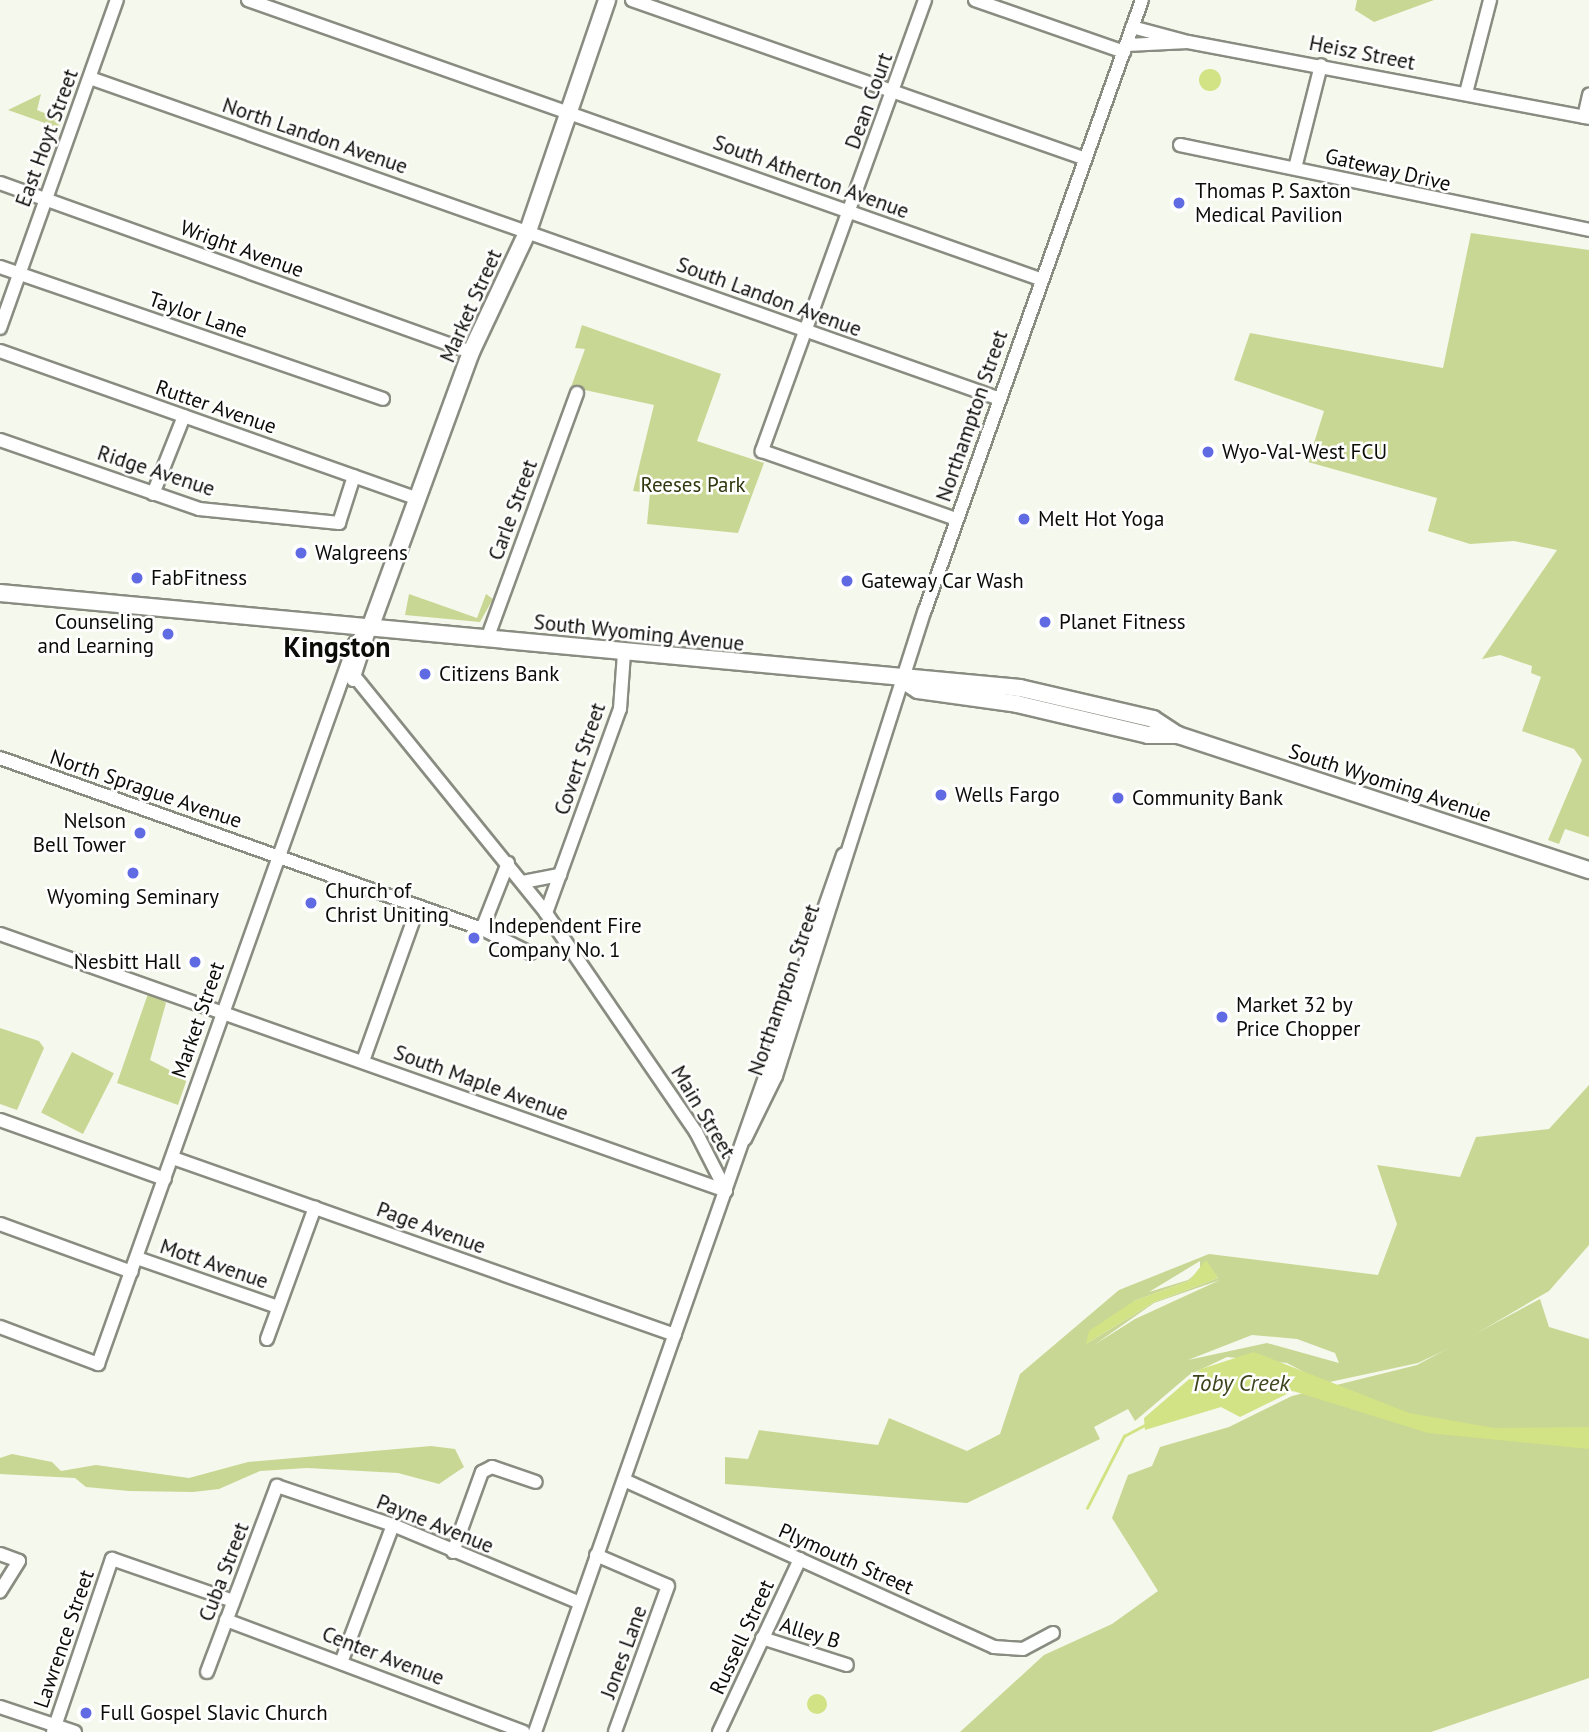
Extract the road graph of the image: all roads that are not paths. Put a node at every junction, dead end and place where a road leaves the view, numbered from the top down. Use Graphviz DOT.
graph roads {
  1 [pos="117,0"];
  2 [pos="248,0"];
  3 [pos="607,0"];
  4 [pos="632,0"];
  5 [pos="925,0"];
  6 [pos="975,0"];
  7 [pos="1142,0"];
  8 [pos="1490,0"];
  9 [pos="1132,27"];
  10 [pos="1188,42"];
  11 [pos="1125,48"];
  12 [pos="1321,65"];
  13 [pos="90,78"];
  14 [pos="894,91"];
  15 [pos="1466,93"];
  16 [pos="1589,95"];
  17 [pos="568,114"];
  18 [pos="1587,118"];
  19 [pos="1180,145"];
  20 [pos="1084,158"];
  21 [pos="1295,168"];
  22 [pos="0,183"];
  23 [pos="46,200"];
  24 [pos="850,212"];
  25 [pos="1589,230"];
  26 [pos="528,231"];
  27 [pos="0,267"];
  28 [pos="19,274"];
  29 [pos="1040,279"];
  30 [pos="0,328"];
  31 [pos="807,332"];
  32 [pos="0,351"];
  33 [pos="471,352"];
  34 [pos="577,393"];
  35 [pos="998,398"];
  36 [pos="383,399"];
  37 [pos="184,416"];
  38 [pos="0,440"];
  39 [pos="354,476"];
  40 [pos="153,494"];
  41 [pos="419,499"];
  42 [pos="956,519"];
  43 [pos="0,593"];
  44 [pos="370,628"];
  45 [pos="486,639"];
  46 [pos="624,653"];
  47 [pos="347,667"];
  48 [pos="357,678"];
  49 [pos="903,680"];
  50 [pos="339,690"];
  51 [pos="0,758"];
  52 [pos="280,856"];
  53 [pos="508,863"];
  54 [pos="1589,870"];
  55 [pos="561,875"];
  56 [pos="523,882"];
  57 [pos="418,906"];
  58 [pos="546,913"];
  59 [pos="482,929"];
  60 [pos="0,934"];
  61 [pos="530,953"];
  62 [pos="223,1011"];
  63 [pos="363,1061"];
  64 [pos="0,1120"];
  65 [pos="173,1157"];
  66 [pos="165,1179"];
  67 [pos="726,1191"];
  68 [pos="315,1207"];
  69 [pos="0,1224"];
  70 [pos="137,1258"];
  71 [pos="132,1272"];
  72 [pos="278,1307"];
  73 [pos="0,1327"];
  74 [pos="675,1335"];
  75 [pos="267,1339"];
  76 [pos="624,1480"];
  77 [pos="536,1482"];
  78 [pos="277,1486"];
  79 [pos="393,1525"];
  80 [pos="453,1552"];
  81 [pos="0,1554"];
  82 [pos="596,1555"];
  83 [pos="800,1559"];
  84 [pos="0,1592"];
  85 [pos="233,1601"];
  86 [pos="578,1602"];
  87 [pos="226,1620"];
  88 [pos="1053,1633"];
  89 [pos="762,1638"];
  90 [pos="342,1660"];
  91 [pos="847,1665"];
  92 [pos="207,1672"];
  93 [pos="0,1707"];
  94 [pos="54,1729"];
  95 [pos="75,1732"];
  96 [pos="524,1732"];
  97 [pos="535,1732"];
  98 [pos="615,1732"];
  99 [pos="719,1732"];
  1 -- 13 [label="street, East Hoyt Street"];
  2 -- 17 [label="street, South Atherton Avenue"];
  3 -- 17 [label="main road, Market Street"];
  4 -- 14 [label="street"];
  5 -- 14 [label="street, Dean Court"];
  6 -- 11 [label="street"];
  7 -- 9 [label="street, Northampton Street"];
  8 -- 15 [label="street"];
  9 -- 10 [label="street"];
  9 -- 11 [label="street, Northampton Street"];
  10 -- 11 [label="street, Heisz Street"];
  10 -- 12 [label="street, Heisz Street"];
  11 -- 20 [label="street, Northampton Street"];
  12 -- 15 [label="street, Heisz Street"];
  12 -- 21 [label="street"];
  13 -- 23 [label="street, East Hoyt Street"];
  13 -- 26 [label="street, North Landon Avenue"];
  14 -- 20 [label="street"];
  14 -- 24 [label="street, Dean Court"];
  15 -- 18 [label="street, Heisz Street"];
  16 -- 18 [label="street"];
  17 -- 24 [label="street, South Atherton Avenue"];
  17 -- 26 [label="main road, Market Street"];
  19 -- 21 [label="street, Gateway Drive"];
  20 -- 29 [label="street, Northampton Street"];
  21 -- 25 [label="street, Gateway Drive"];
  22 -- 23 [label="street, Wright Avenue"];
  23 -- 28 [label="street, East Hoyt Street"];
  23 -- 33 [label="street, Wright Avenue"];
  24 -- 29 [label="street, South Atherton Avenue"];
  24 -- 31 [label="street, Dean Court"];
  26 -- 31 [label="street, South Landon Avenue"];
  26 -- 33 [label="main road, Market Street"];
  27 -- 28 [label="street, Taylor Lane"];
  28 -- 30 [label="street, East Hoyt Street"];
  28 -- 36 [label="street, Taylor Lane"];
  29 -- 35 [label="street, Northampton Street"];
  31 -- 35 [label="street, South Landon Avenue"];
  31 -- 42 [label="street, Dean Court"];
  32 -- 37 [label="street, Rutter Avenue"];
  33 -- 41 [label="main road, Market Street"];
  34 -- 45 [label="street, Carle Street"];
  35 -- 42 [label="street, Northampton Street"];
  37 -- 39 [label="street, Rutter Avenue"];
  37 -- 40 [label="street"];
  38 -- 40 [label="street, Ridge Avenue"];
  39 -- 40 [label="street, Ridge Avenue"];
  39 -- 41 [label="street, Rutter Avenue"];
  41 -- 44 [label="main road, Market Street"];
  42 -- 49 [label="street, Northampton Street"];
  43 -- 44 [label="main road, South Wyoming Avenue"];
  44 -- 45 [label="main road, South Wyoming Avenue"];
  44 -- 47 [label="street, Market Street"];
  44 -- 48 [label="street, Market Street"];
  45 -- 46 [label="main road, South Wyoming Avenue"];
  46 -- 49 [label="main road, South Wyoming Avenue"];
  46 -- 55 [label="street, Covert Street"];
  47 -- 48 [label="street, Main Street"];
  47 -- 50 [label="street, Market Street"];
  48 -- 50 [label="street"];
  48 -- 53 [label="street, Main Street"];
  49 -- 54 [label="main road, South Wyoming Avenue"];
  49 -- 67 [label="street, Northampton Street"];
  50 -- 52 [label="street, Market Street"];
  51 -- 52 [label="street, North Sprague Avenue"];
  52 -- 57 [label="street, North Sprague Avenue"];
  52 -- 62 [label="street, Market Street"];
  53 -- 56 [label="street, Main Street"];
  53 -- 59 [label="street"];
  55 -- 56 [label="street"];
  55 -- 58 [label="street, Covert Street"];
  56 -- 58 [label="street, Main Street"];
  57 -- 59 [label="street, North Sprague Avenue"];
  57 -- 63 [label="street"];
  58 -- 67 [label="street, Main Street"];
  59 -- 61 [label="street"];
  60 -- 62 [label="street, South Maple Avenue"];
  62 -- 63 [label="street, South Maple Avenue"];
  62 -- 65 [label="street, Market Street"];
  63 -- 67 [label="street, South Maple Avenue"];
  64 -- 66 [label="street"];
  65 -- 66 [label="street, Market Street"];
  65 -- 68 [label="street, Page Avenue"];
  66 -- 70 [label="street, Market Street"];
  67 -- 74 [label="street, Main Street"];
  68 -- 72 [label="street"];
  68 -- 74 [label="street, Page Avenue"];
  69 -- 71 [label="street"];
  70 -- 71 [label="street, Market Street"];
  70 -- 72 [label="street, Mott Avenue"];
  71 -- 73 [label="street, Market Street"];
  72 -- 75 [label="street"];
  74 -- 76 [label="street, Main Street"];
  76 -- 82 [label="street, Main Street"];
  76 -- 83 [label="street, Plymouth Street"];
  77 -- 80 [label="street"];
  78 -- 79 [label="street, Payne Avenue"];
  78 -- 85 [label="street, Cuba Street"];
  79 -- 80 [label="street, Payne Avenue"];
  79 -- 90 [label="street"];
  80 -- 86 [label="street, Payne Avenue"];
  81 -- 84 [label="street"];
  82 -- 86 [label="street, Main Street"];
  82 -- 98 [label="street, Jones Lane"];
  83 -- 88 [label="street, Plymouth Street"];
  83 -- 89 [label="street, Russell Street"];
  85 -- 87 [label="street, Cuba Street"];
  85 -- 94 [label="street, Lawrence Street"];
  86 -- 97 [label="street, Main Street"];
  87 -- 90 [label="street, Center Avenue"];
  87 -- 92 [label="street, Cuba Street"];
  89 -- 91 [label="street, Alley B"];
  89 -- 99 [label="street, Russell Street"];
  90 -- 96 [label="street, Center Avenue"];
  93 -- 94 [label="street"];
  94 -- 95 [label="street"];
}
